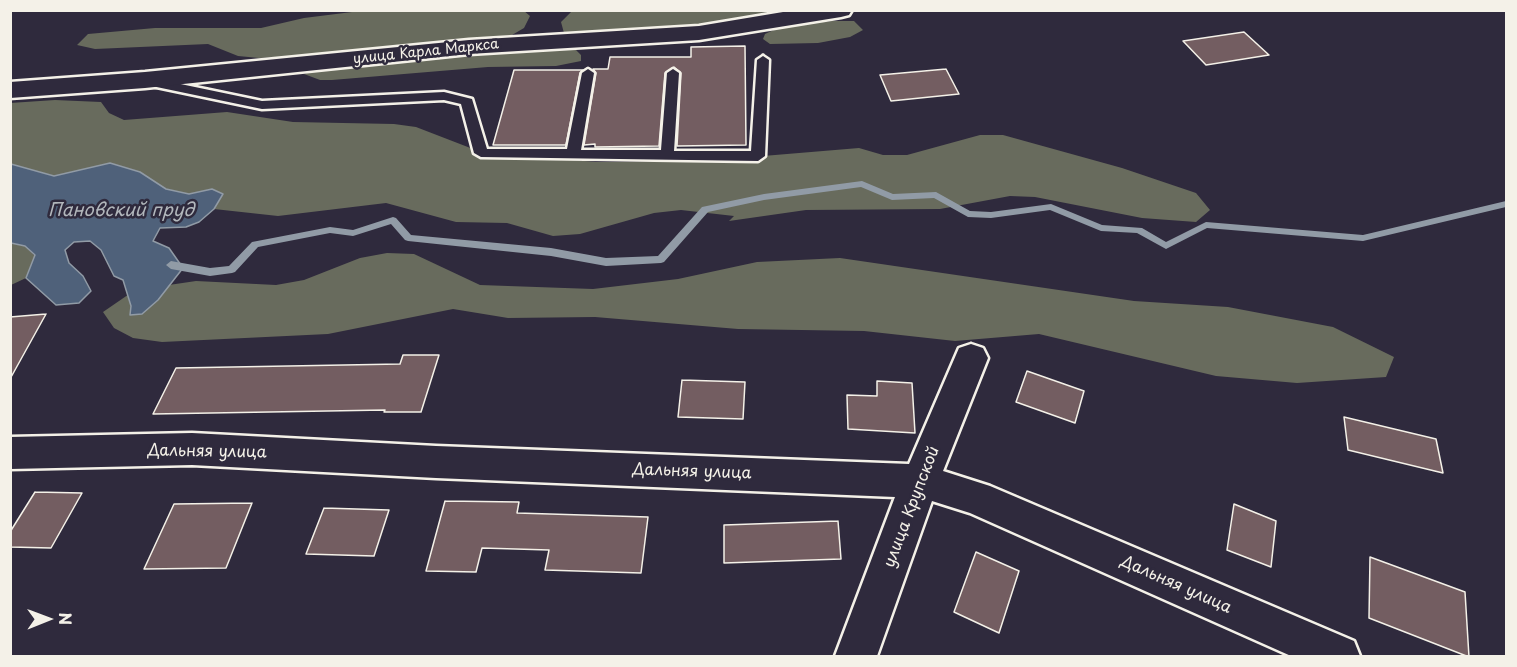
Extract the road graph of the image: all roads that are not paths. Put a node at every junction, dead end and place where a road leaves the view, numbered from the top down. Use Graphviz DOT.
graph roads {
  1 [pos="841,10"];
  2 [pos="763,60"];
  3 [pos="673,73"];
  4 [pos="588,74"];
  5 [pos="145,80"];
  6 [pos="10,90"];
  7 [pos="573,154"];
  8 [pos="666,155"];
  9 [pos="971,358"];
  10 [pos="10,453"];
  11 [pos="920,481"];
  12 [pos="856,657"];
  13 [pos="1339,657"];
  1 -- 5 [label="street, улица Карла Маркса"];
  2 -- 8 [label="lane"];
  3 -- 8 [label="lane"];
  4 -- 7 [label="lane"];
  5 -- 6 [label="street, улица Карла Маркса"];
  5 -- 7 [label="lane"];
  7 -- 8 [label="lane"];
  9 -- 11 [label="street, улица Крупской"];
  10 -- 11 [label="street, Дальняя улица"];
  11 -- 12 [label="street, улица Крупской"];
  11 -- 13 [label="street, Дальняя улица"];
}
